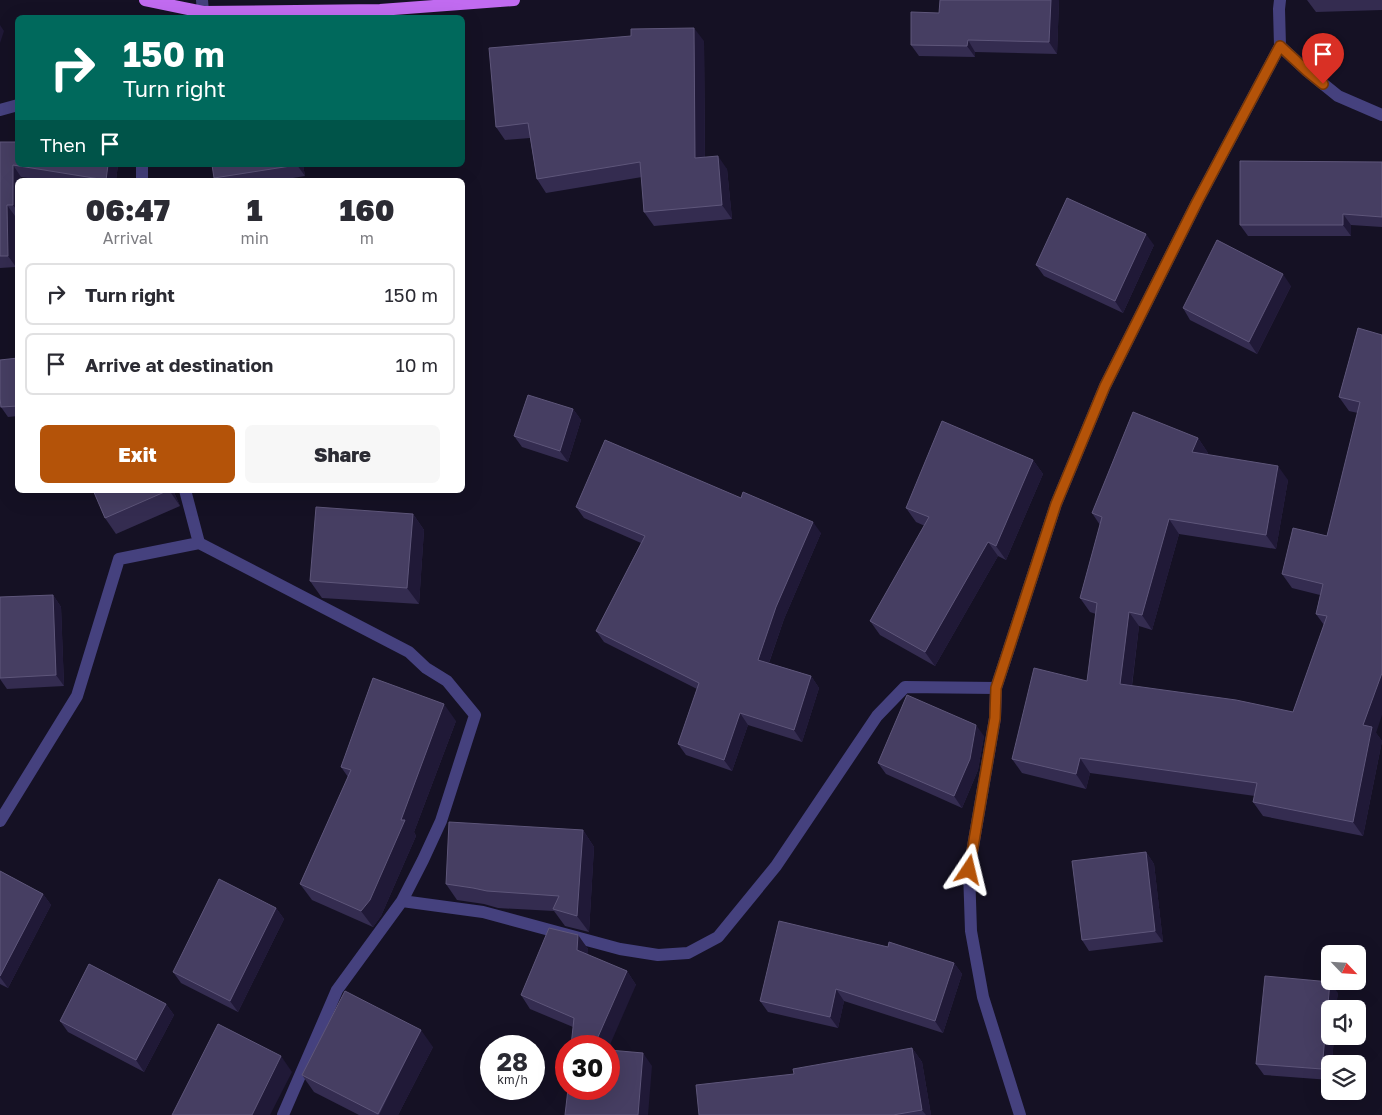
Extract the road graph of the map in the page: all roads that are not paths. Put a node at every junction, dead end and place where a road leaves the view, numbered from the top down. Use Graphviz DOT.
graph roads {
  1 [pos="145,0"];
  2 [pos="514,0"];
  3 [pos="1280,0"];
  4 [pos="199,10"];
  5 [pos="1280,46"];
  6 [pos="15,107"];
  7 [pos="0,110"];
  8 [pos="1382,116"];
  9 [pos="186,493"];
  10 [pos="199,543"];
  11 [pos="996,688"];
  12 [pos="0,821"];
  13 [pos="402,901"];
  14 [pos="283,1115"];
  15 [pos="1020,1115"];
  1 -- 4 [label="main road"];
  2 -- 4 [label="main road"];
  3 -- 5 [label="street"];
  5 -- 8 [label="street"];
  5 -- 11 [label="street"];
  6 -- 7 [label="street"];
  9 -- 10 [label="street"];
  10 -- 12 [label="street"];
  10 -- 13 [label="street"];
  11 -- 13 [label="street"];
  11 -- 15 [label="street"];
  13 -- 14 [label="street"];
}
